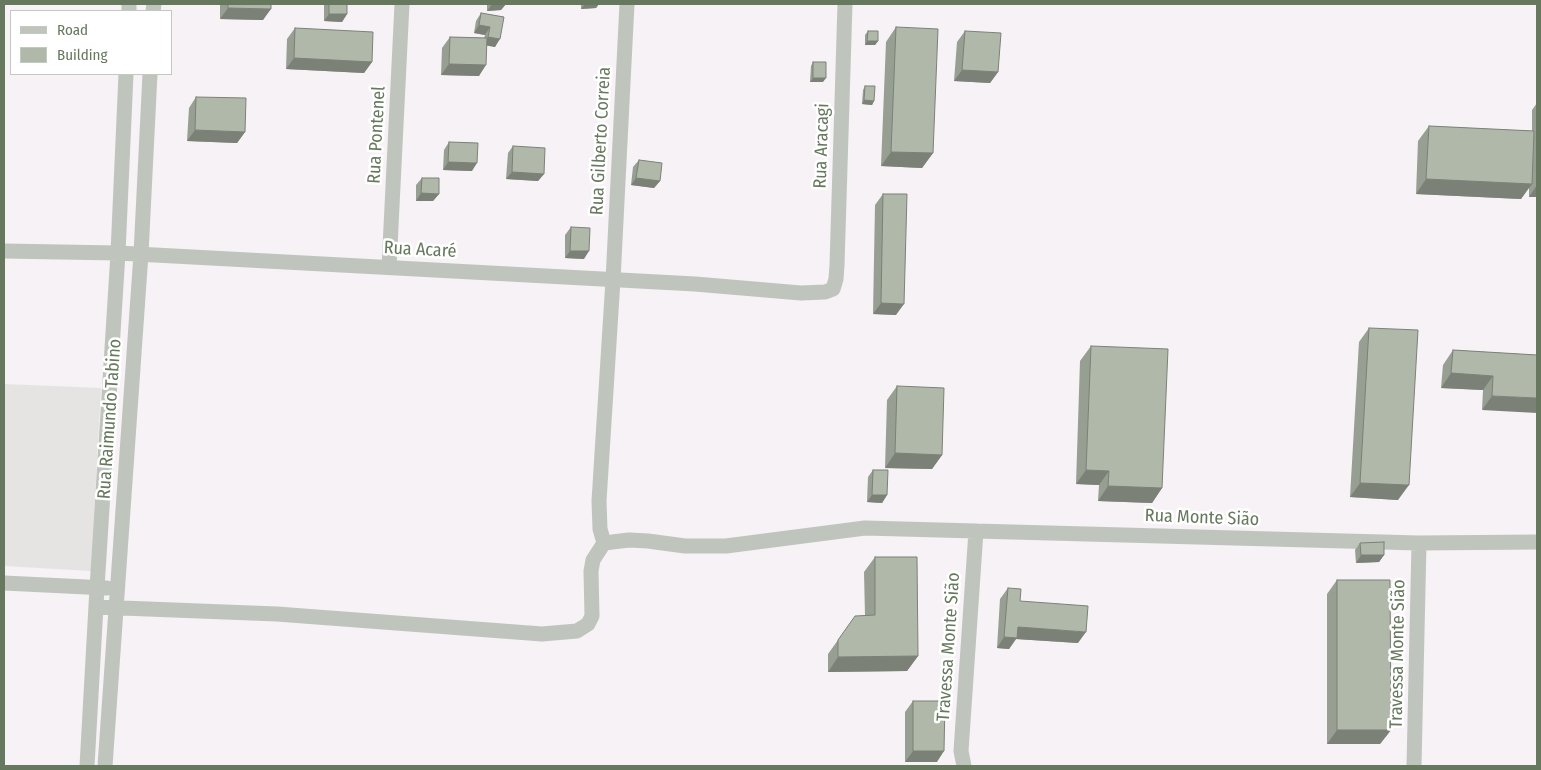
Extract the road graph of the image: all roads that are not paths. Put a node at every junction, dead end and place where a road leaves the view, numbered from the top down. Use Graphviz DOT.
graph roads {
  1 [pos="402,4"];
  2 [pos="627,4"];
  3 [pos="845,4"];
  4 [pos="126,75"];
  5 [pos="150,75"];
  6 [pos="4,251"];
  7 [pos="118,252"];
  8 [pos="141,254"];
  9 [pos="389,267"];
  10 [pos="613,280"];
  11 [pos="833,289"];
  12 [pos="976,531"];
  13 [pos="1537,542"];
  14 [pos="604,543"];
  15 [pos="1419,543"];
  16 [pos="4,583"];
  17 [pos="97,588"];
  18 [pos="116,589"];
  19 [pos="96,606"];
  20 [pos="115,608"];
  21 [pos="87,766"];
  22 [pos="105,766"];
  23 [pos="964,766"];
  24 [pos="1414,766"];
  1 -- 9 [label="street, Rua Pontenel"];
  2 -- 10 [label="street, Rua Gilberto Correia"];
  3 -- 11 [label="street, Rua Aracagi"];
  4 -- 7 [label="street, Rua Raimundo Tabino"];
  5 -- 8 [label="street, Rua Raimundo Tabino"];
  6 -- 7 [label="street, Rua Acaré"];
  7 -- 8 [label="street, Rua Acaré"];
  7 -- 17 [label="street, Rua Raimundo Tabino"];
  8 -- 9 [label="street, Rua Acaré"];
  8 -- 18 [label="street, Rua Raimundo Tabino"];
  9 -- 10 [label="street, Rua Acaré"];
  10 -- 11 [label="street, Rua Acaré"];
  10 -- 14 [label="street, Rua Gilberto Correia"];
  12 -- 14 [label="street, Rua Monte Sião"];
  12 -- 15 [label="street, Rua Monte Sião"];
  12 -- 23 [label="street, Travessa Monte Sião"];
  13 -- 15 [label="street, Rua Monte Sião"];
  14 -- 20 [label="street"];
  15 -- 24 [label="street, Travessa Monte Sião"];
  16 -- 17 [label="street"];
  17 -- 18 [label="street"];
  17 -- 19 [label="street, Rua Raimundo Tabino"];
  18 -- 20 [label="street, Rua Raimundo Tabino"];
  19 -- 20 [label="street"];
  19 -- 21 [label="street, Rua Raimundo Tabino"];
  20 -- 22 [label="street, Rua Raimundo Tabino"];
}
